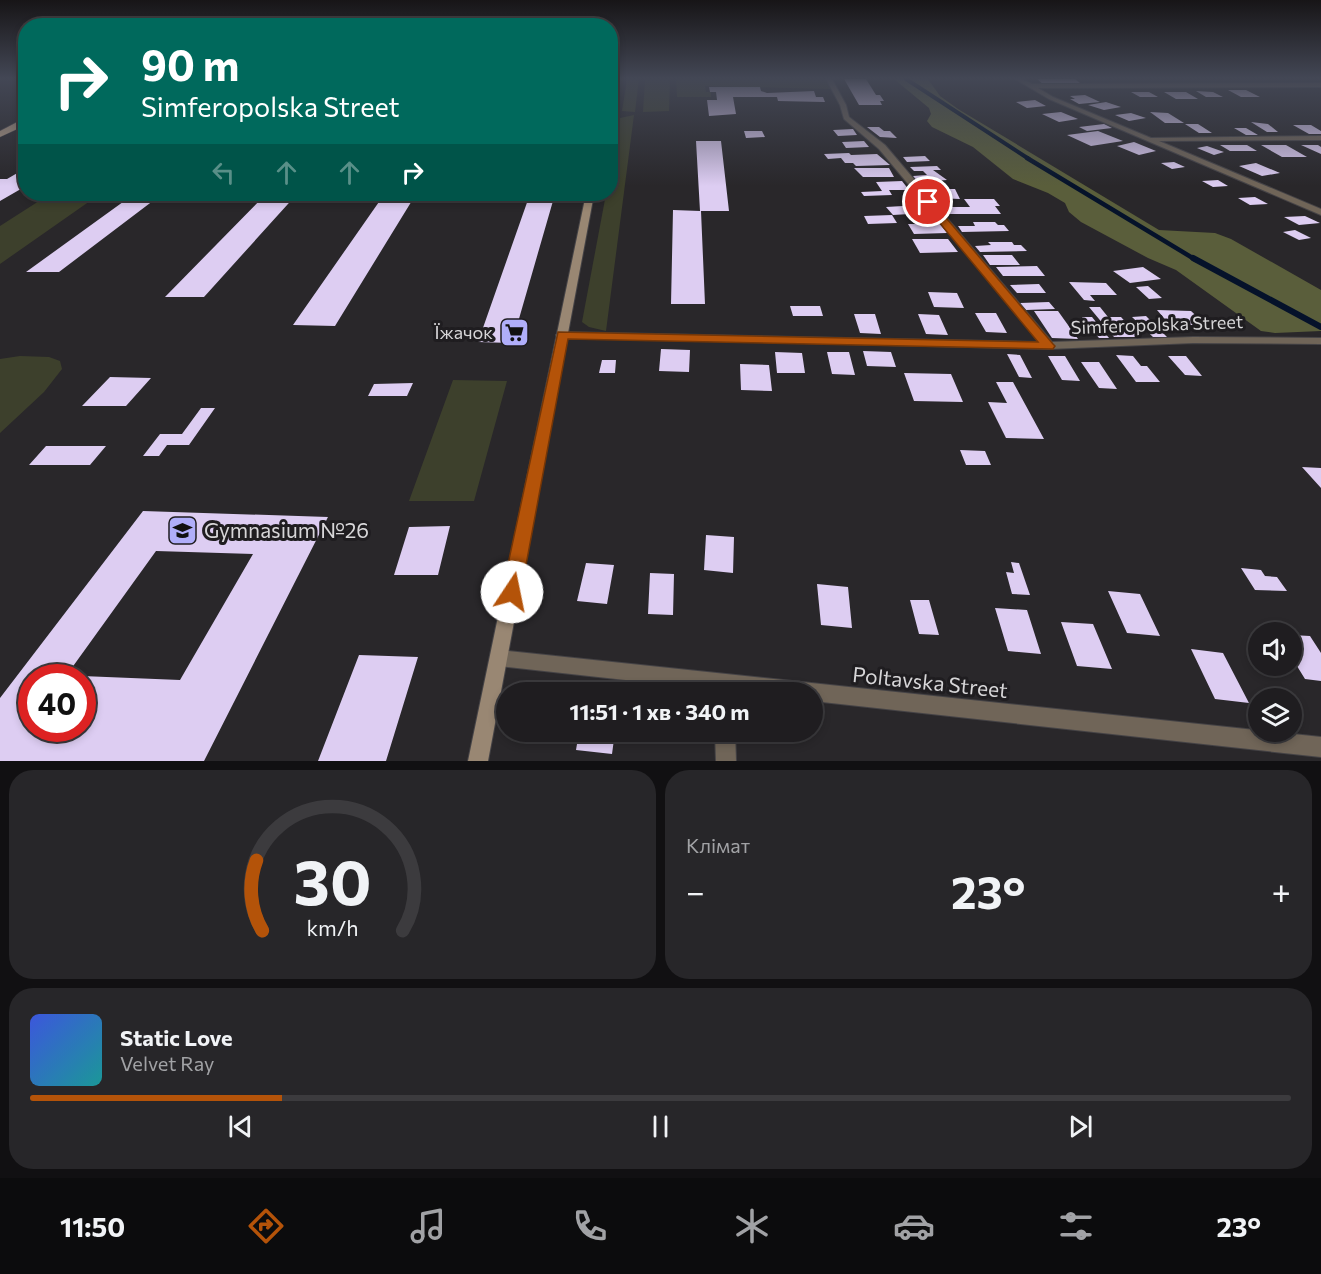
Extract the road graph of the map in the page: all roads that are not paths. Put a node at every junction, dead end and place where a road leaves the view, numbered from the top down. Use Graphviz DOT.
graph roads {
  1 [pos="845,115"];
  2 [pos="1092,115"];
  3 [pos="18,125"];
  4 [pos="0,134"];
  5 [pos="1321,138"];
  6 [pos="1147,139"];
  7 [pos="589,201"];
  8 [pos="1321,212"];
  9 [pos="562,335"];
  10 [pos="1321,341"];
  11 [pos="1049,346"];
  12 [pos="499,658"];
  13 [pos="679,682"];
  14 [pos="823,698"];
  15 [pos="725,742"];
  16 [pos="1321,747"];
  17 [pos="478,761"];
  18 [pos="726,761"];
  1 -- 11 [label="street"];
  2 -- 6 [label="street"];
  3 -- 4 [label="main road"];
  5 -- 6 [label="street"];
  6 -- 8 [label="street"];
  7 -- 9 [label="street"];
  9 -- 11 [label="street, Simferopolska Street"];
  9 -- 12 [label="street"];
  10 -- 11 [label="street, Simferopolska Street"];
  12 -- 13 [label="street, Poltavska Street"];
  12 -- 17 [label="street"];
  14 -- 16 [label="street, Poltavska Street"];
  15 -- 18 [label="street"];
}
